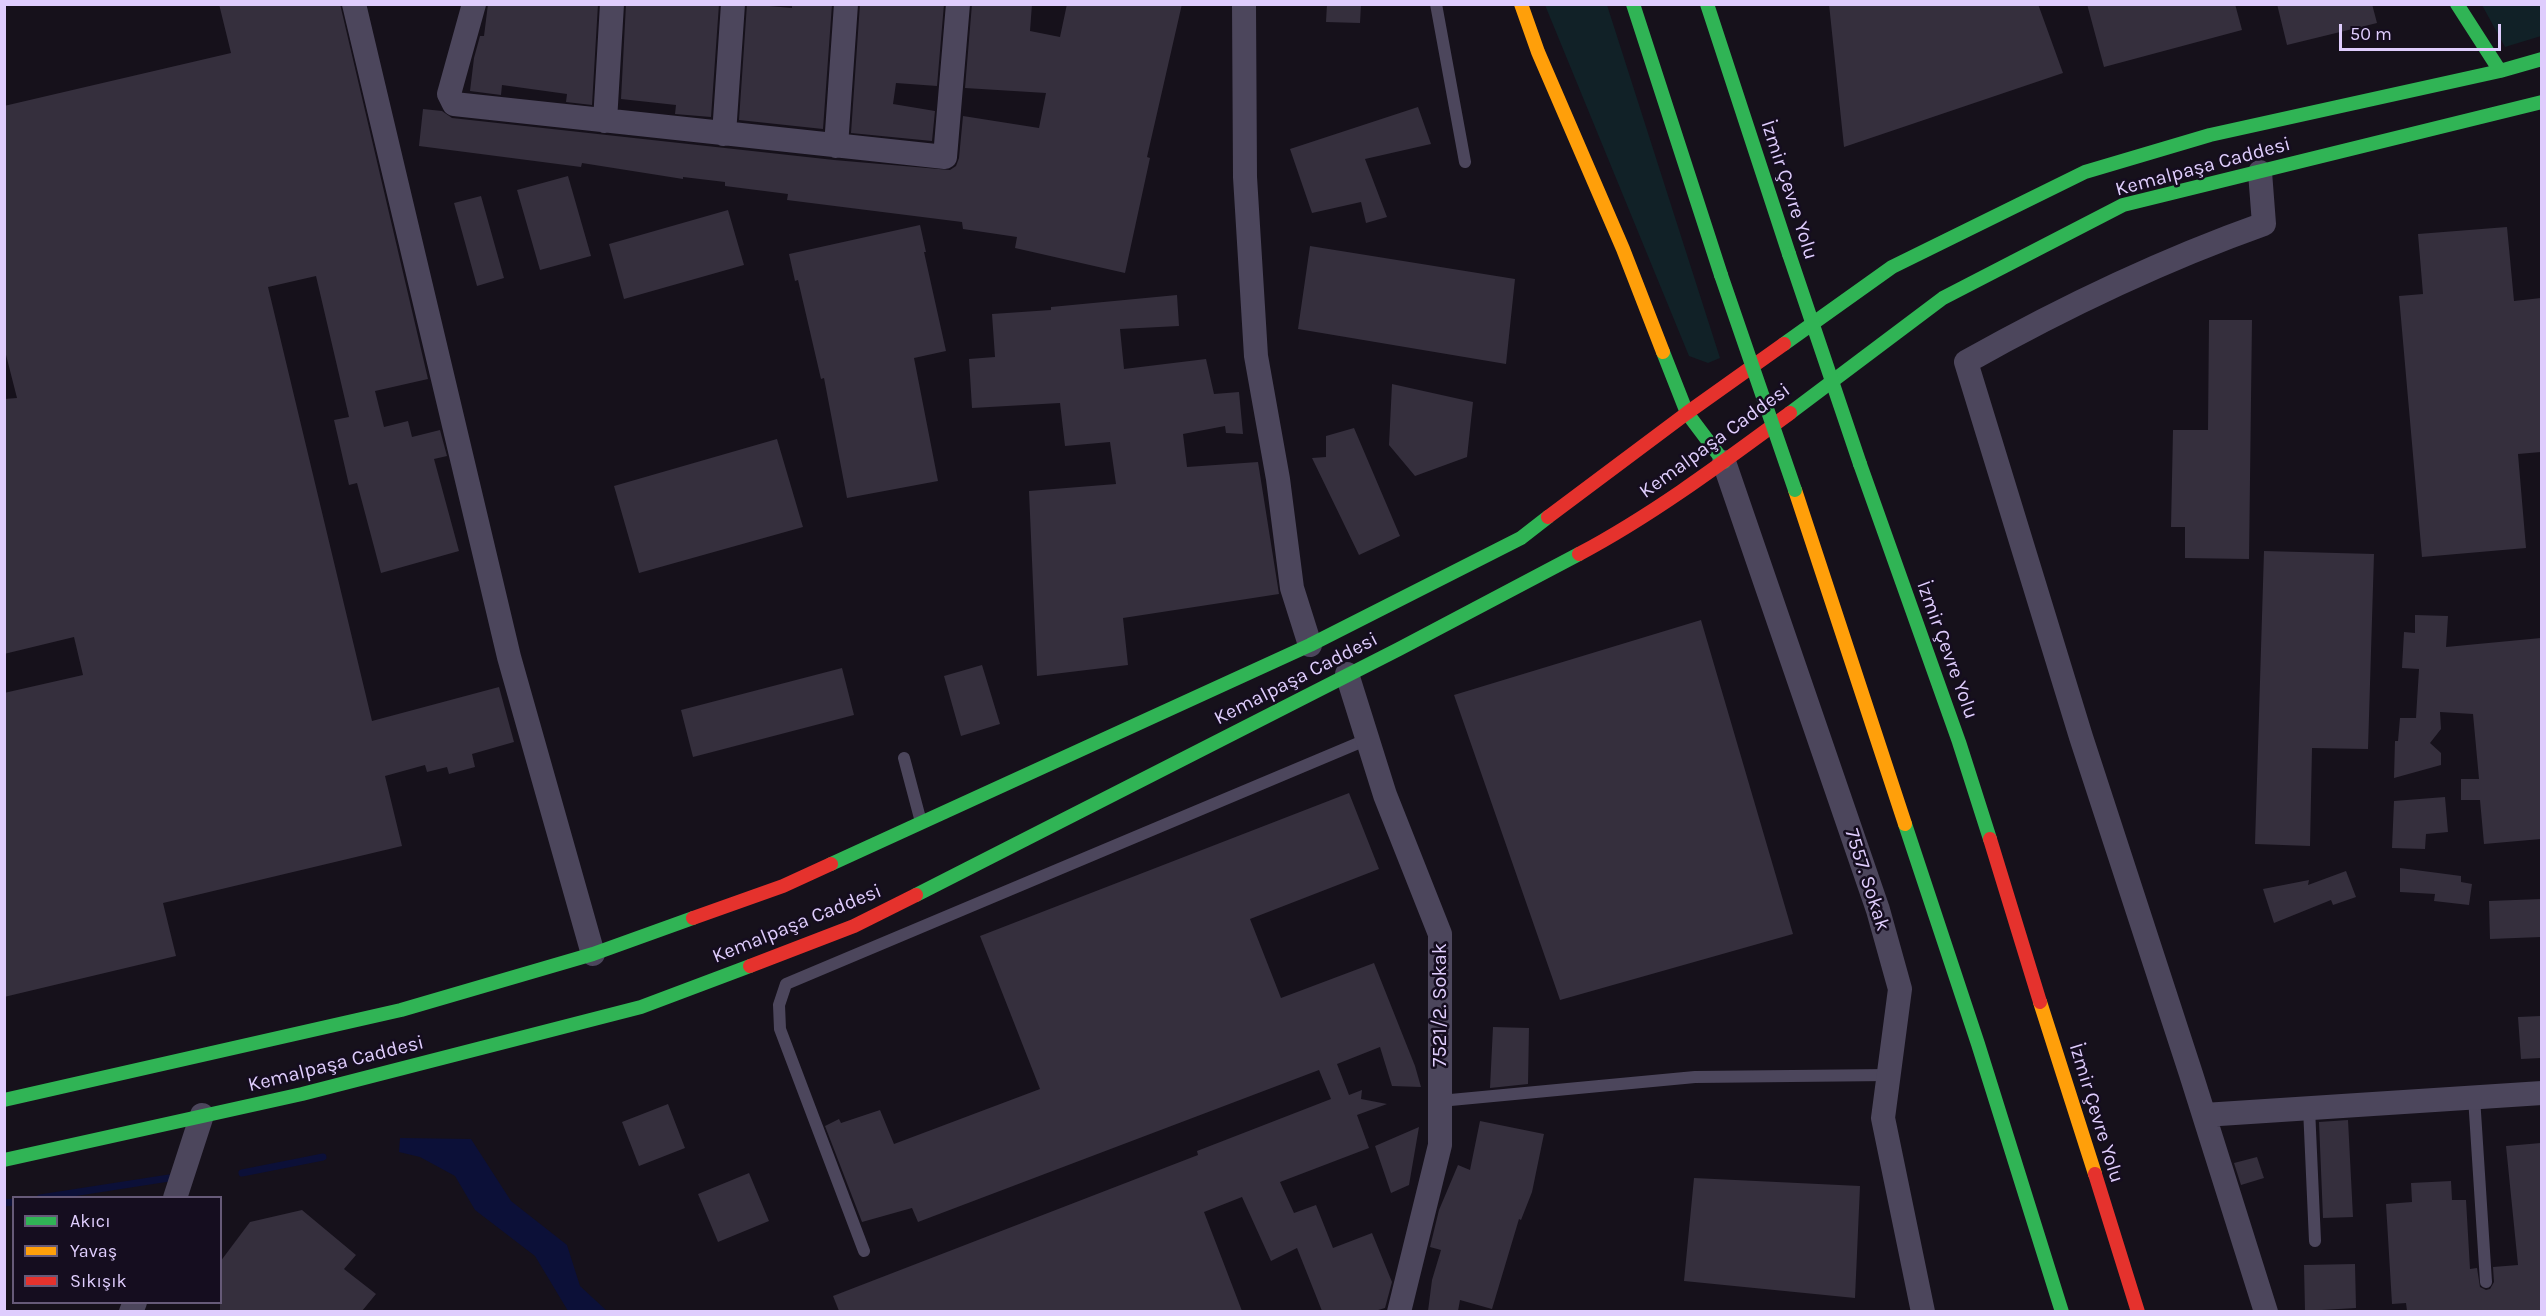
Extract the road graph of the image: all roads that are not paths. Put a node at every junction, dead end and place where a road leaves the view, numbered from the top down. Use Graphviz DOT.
graph roads {
  1 [pos="354,4"];
  2 [pos="474,4"];
  3 [pos="612,4"];
  4 [pos="733,4"];
  5 [pos="846,4"];
  6 [pos="958,4"];
  7 [pos="1244,4"];
  8 [pos="1436,4"];
  9 [pos="1521,4"];
  10 [pos="1634,4"];
  11 [pos="1707,4"];
  12 [pos="2457,4"];
  13 [pos="2541,59"];
  14 [pos="2500,71"];
  15 [pos="2541,102"];
  16 [pos="605,121"];
  17 [pos="724,134"];
  18 [pos="836,146"];
  19 [pos="1465,162"];
  20 [pos="2260,172"];
  21 [pos="1687,413"];
  22 [pos="1724,462"];
  23 [pos="1310,645"];
  24 [pos="1347,674"];
  25 [pos="1368,739"];
  26 [pos="903,758"];
  27 [pos="921,823"];
  28 [pos="593,954"];
  29 [pos="1889,1075"];
  30 [pos="2541,1092"];
  31 [pos="2474,1097"];
  32 [pos="4,1100"];
  33 [pos="1440,1101"];
  34 [pos="2309,1108"];
  35 [pos="201,1114"];
  36 [pos="2204,1115"];
  37 [pos="4,1160"];
  38 [pos="175,1196"];
  39 [pos="2315,1240"];
  40 [pos="864,1251"];
  41 [pos="2486,1282"];
  42 [pos="1399,1311"];
  43 [pos="1923,1311"];
  44 [pos="2062,1311"];
  45 [pos="2138,1311"];
  46 [pos="2265,1311"];
  1 -- 28 [label="street"];
  2 -- 16 [label="street"];
  3 -- 16 [label="street"];
  4 -- 17 [label="street"];
  5 -- 18 [label="street"];
  6 -- 18 [label="street"];
  7 -- 23 [label="street"];
  8 -- 19 [label="lane"];
  9 -- 21 [label="main road"];
  10 -- 44 [label="main road, bridge"];
  11 -- 45 [label="main road, İzmir Çevre Yolu, bridge"];
  12 -- 14 [label="main road"];
  13 -- 14 [label="main road, Kemalpaşa Caddesi"];
  14 -- 21 [label="main road, Kemalpaşa Caddesi"];
  15 -- 20 [label="main road, Kemalpaşa Caddesi"];
  16 -- 17 [label="street"];
  17 -- 18 [label="street"];
  20 -- 22 [label="main road, Kemalpaşa Caddesi"];
  20 -- 36 [label="street"];
  21 -- 22 [label="main road"];
  21 -- 23 [label="main road, Kemalpaşa Caddesi"];
  22 -- 24 [label="main road, Kemalpaşa Caddesi"];
  22 -- 29 [label="street, 7557. Sokak"];
  23 -- 27 [label="main road, Kemalpaşa Caddesi"];
  24 -- 25 [label="street, 7521/2. Sokak"];
  24 -- 35 [label="main road, Kemalpaşa Caddesi"];
  25 -- 33 [label="street, 7521/2. Sokak"];
  25 -- 40 [label="lane"];
  26 -- 27 [label="lane"];
  27 -- 28 [label="main road, Kemalpaşa Caddesi"];
  28 -- 32 [label="main road, Kemalpaşa Caddesi"];
  29 -- 33 [label="lane"];
  29 -- 43 [label="street, 7557. Sokak"];
  30 -- 31 [label="street"];
  31 -- 34 [label="street"];
  31 -- 41 [label="lane"];
  33 -- 42 [label="street, 7521/2. Sokak"];
  34 -- 36 [label="street"];
  34 -- 39 [label="lane"];
  35 -- 37 [label="main road, Kemalpaşa Caddesi"];
  35 -- 38 [label="street"];
  36 -- 46 [label="street"];
}
